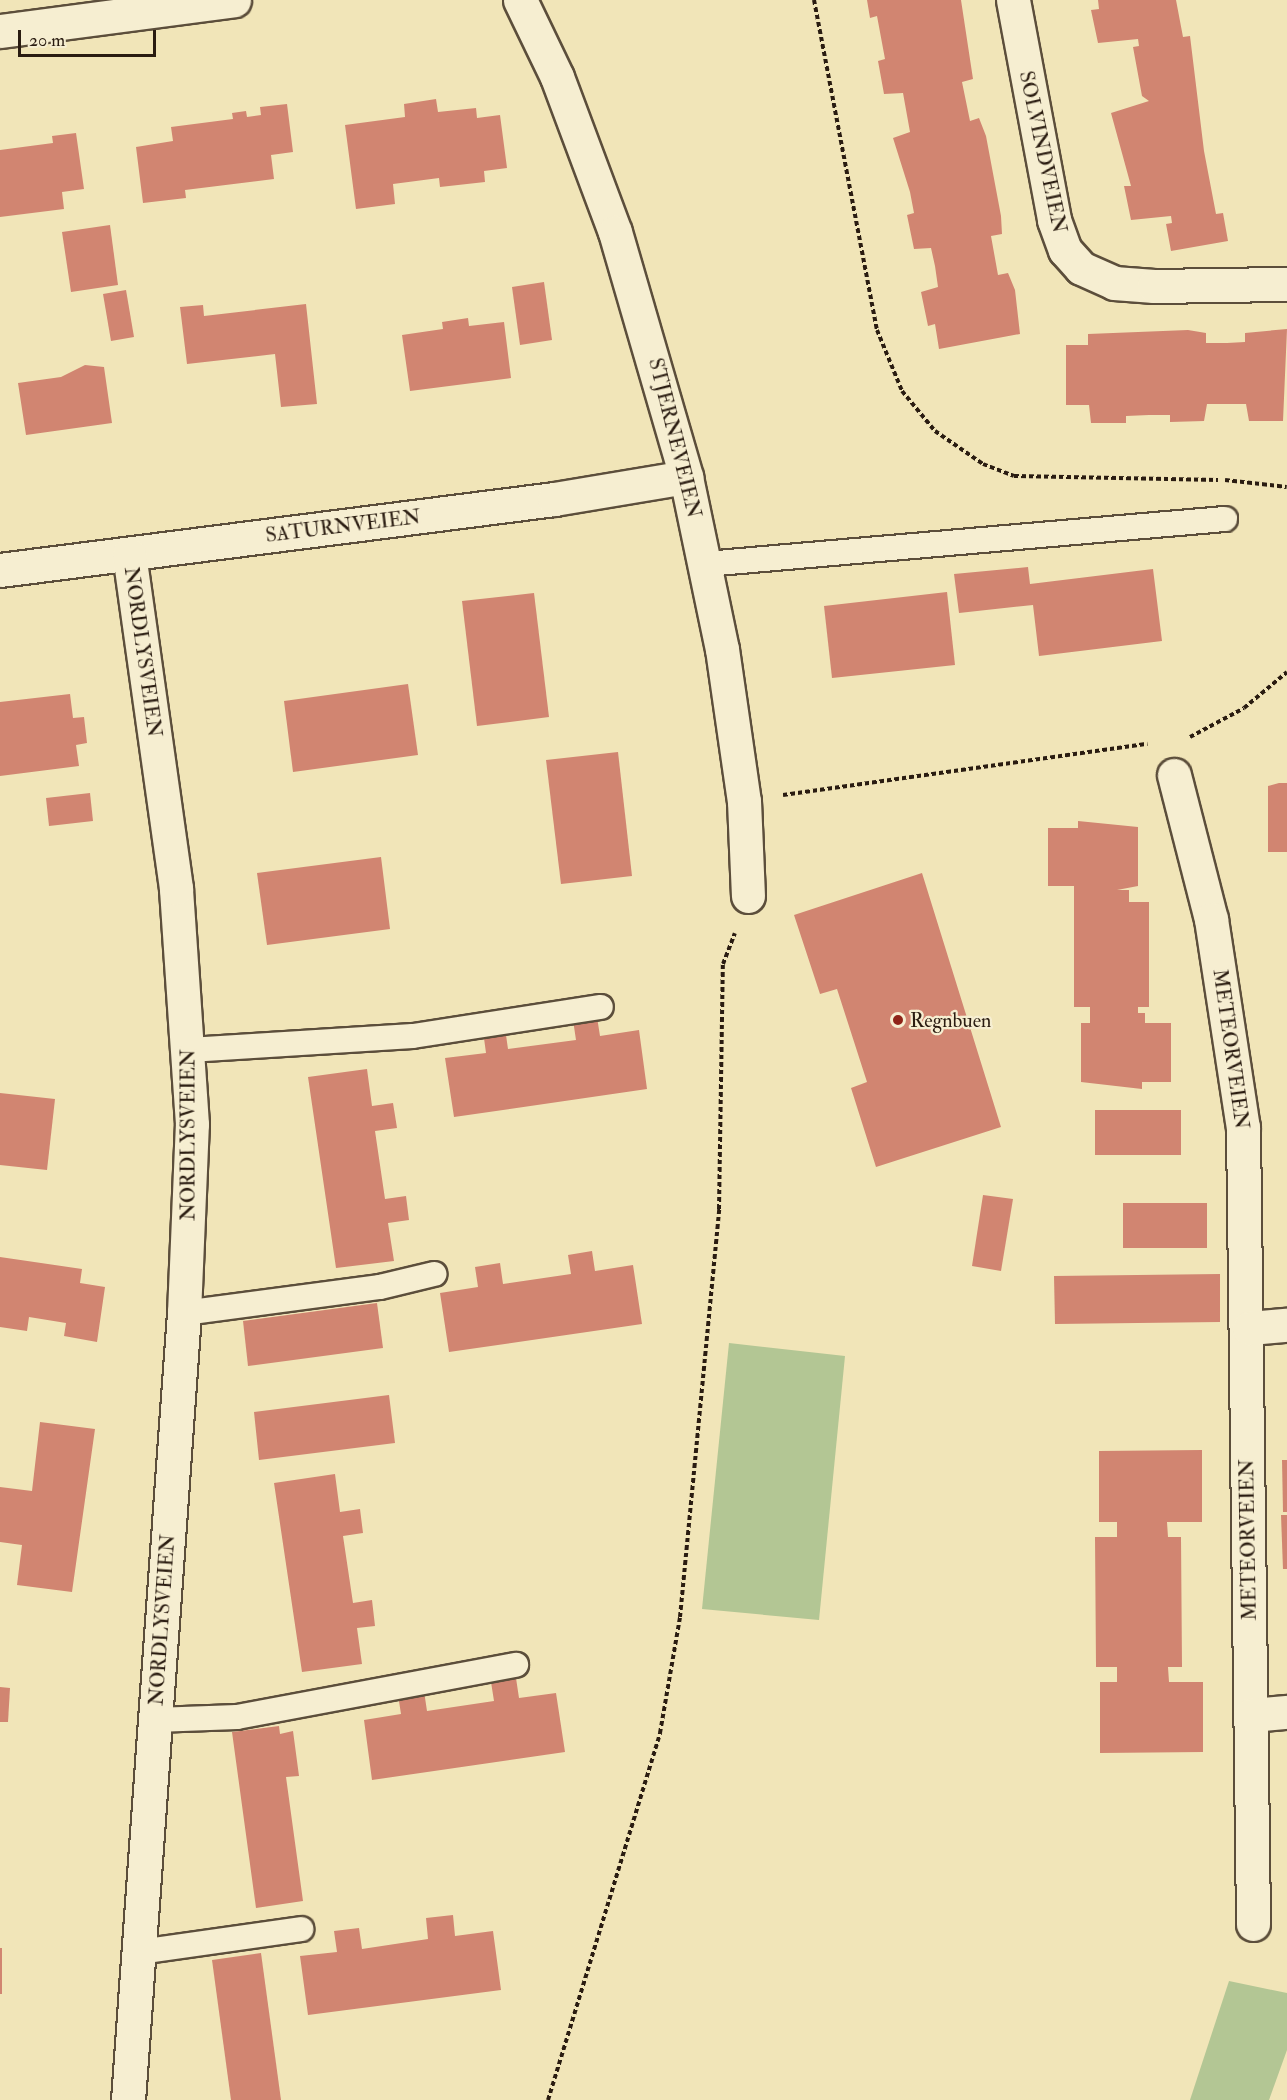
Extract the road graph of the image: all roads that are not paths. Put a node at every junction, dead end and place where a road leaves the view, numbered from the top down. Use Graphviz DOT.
graph roads {
  1 [pos="234,0"];
  2 [pos="520,0"];
  3 [pos="1014,0"];
  4 [pos="0,31"];
  5 [pos="1287,284"];
  6 [pos="686,477"];
  7 [pos="1226,519"];
  8 [pos="129,554"];
  9 [pos="706,564"];
  10 [pos="0,570"];
  11 [pos="1174,775"];
  12 [pos="748,896"];
  13 [pos="601,1007"];
  14 [pos="189,1050"];
  15 [pos="434,1274"];
  16 [pos="184,1313"];
  17 [pos="1287,1325"];
  18 [pos="1249,1328"];
  19 [pos="516,1665"];
  20 [pos="1287,1712"];
  21 [pos="1251,1715"];
  22 [pos="155,1720"];
  23 [pos="1253,1924"];
  24 [pos="301,1929"];
  25 [pos="140,1952"];
  26 [pos="128,2100"];
  1 -- 4 [label="street"];
  2 -- 6 [label="street, STJERNEVEIEN"];
  3 -- 5 [label="street, SOLVINDVEIEN"];
  6 -- 8 [label="street, SATURNVEIEN"];
  6 -- 9 [label="street, STJERNEVEIEN"];
  7 -- 9 [label="lane"];
  8 -- 10 [label="street, SATURNVEIEN"];
  8 -- 14 [label="street, NORDLYSVEIEN"];
  9 -- 12 [label="street, STJERNEVEIEN"];
  11 -- 18 [label="street, METEORVEIEN"];
  13 -- 14 [label="lane"];
  14 -- 16 [label="street, NORDLYSVEIEN"];
  15 -- 16 [label="lane"];
  16 -- 22 [label="street, NORDLYSVEIEN"];
  17 -- 18 [label="street"];
  18 -- 21 [label="street, METEORVEIEN"];
  19 -- 22 [label="lane, NORDLYSVEIEN"];
  20 -- 21 [label="street"];
  21 -- 23 [label="street, METEORVEIEN"];
  22 -- 25 [label="street, NORDLYSVEIEN"];
  24 -- 25 [label="lane"];
  25 -- 26 [label="street, NORDLYSVEIEN"];
}
